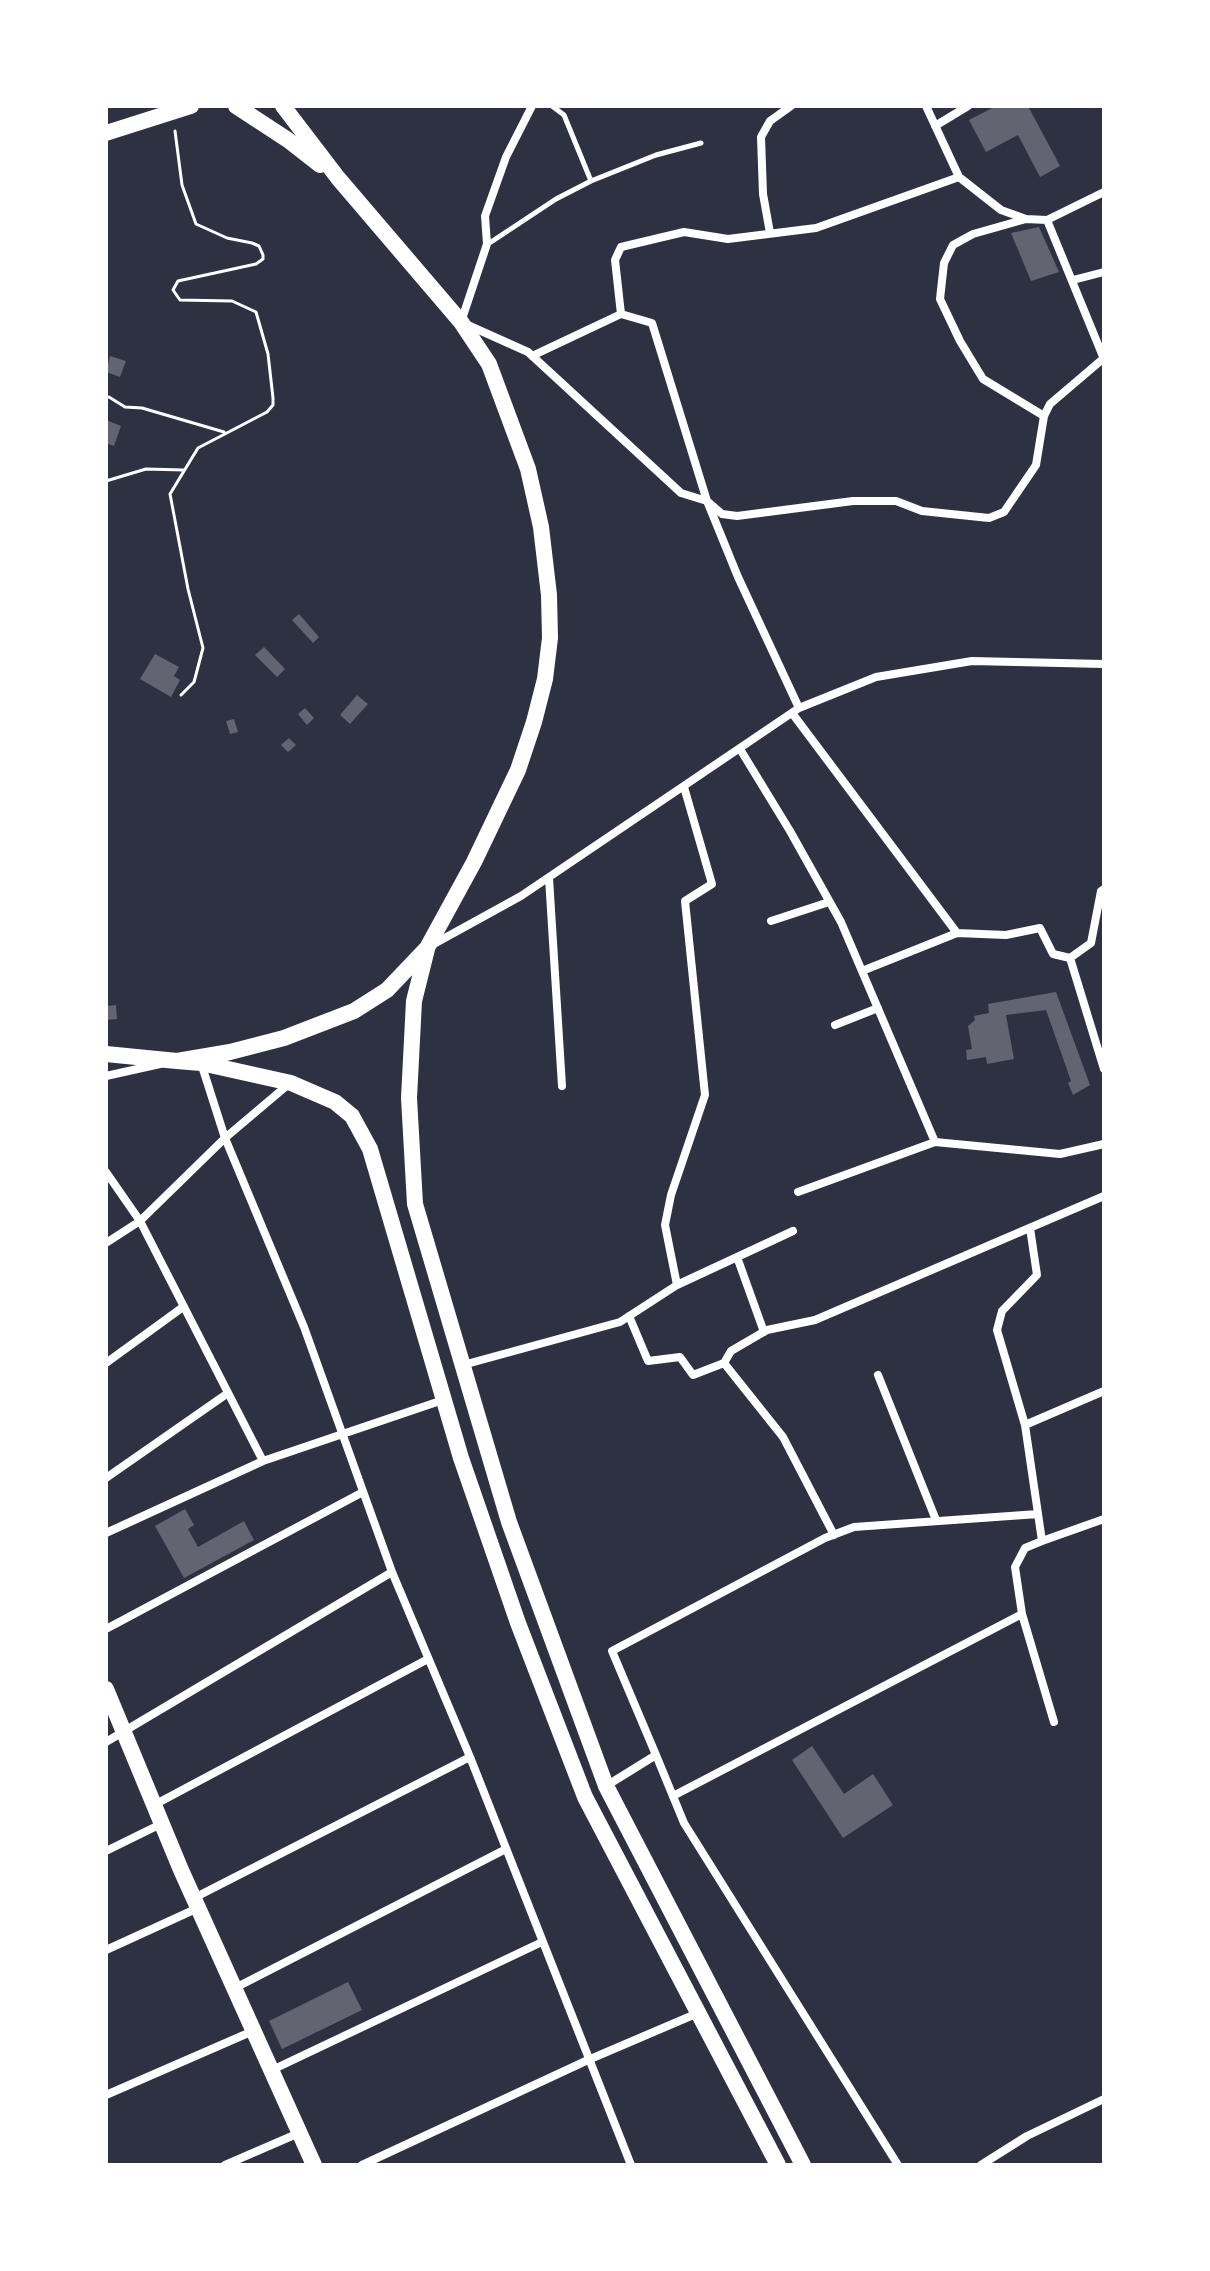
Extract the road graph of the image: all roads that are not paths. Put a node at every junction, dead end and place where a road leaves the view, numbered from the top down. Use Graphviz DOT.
graph roads {
  1 [pos="191,106"];
  2 [pos="236,106"];
  3 [pos="283,106"];
  4 [pos="531,106"];
  5 [pos="552,106"];
  6 [pos="791,106"];
  7 [pos="926,106"];
  8 [pos="968,106"];
  9 [pos="935,126"];
  10 [pos="106,133"];
  11 [pos="701,143"];
  12 [pos="959,177"];
  13 [pos="338,178"];
  14 [pos="591,181"];
  15 [pos="1104,192"];
  16 [pos="1026,219"];
  17 [pos="1047,220"];
  18 [pos="770,233"];
  19 [pos="487,244"];
  20 [pos="1104,272"];
  21 [pos="1073,280"];
  22 [pos="621,314"];
  23 [pos="461,322"];
  24 [pos="532,356"];
  25 [pos="1104,358"];
  26 [pos="1044,416"];
  27 [pos="707,501"];
  28 [pos="1104,664"];
  29 [pos="796,711"];
  30 [pos="740,749"];
  31 [pos="684,787"];
  32 [pos="549,878"];
  33 [pos="1104,889"];
  34 [pos="829,902"];
  35 [pos="771,921"];
  36 [pos="957,933"];
  37 [pos="427,948"];
  38 [pos="1070,958"];
  39 [pos="862,971"];
  40 [pos="878,1008"];
  41 [pos="835,1025"];
  42 [pos="106,1054"];
  43 [pos="177,1061"];
  44 [pos="201,1063"];
  45 [pos="1104,1069"];
  46 [pos="106,1076"];
  47 [pos="291,1083"];
  48 [pos="562,1086"];
  49 [pos="225,1138"];
  50 [pos="935,1142"];
  51 [pos="1104,1144"];
  52 [pos="106,1172"];
  53 [pos="798,1192"];
  54 [pos="1104,1196"];
  55 [pos="140,1221"];
  56 [pos="1030,1228"];
  57 [pos="793,1231"];
  58 [pos="106,1243"];
  59 [pos="737,1257"];
  60 [pos="677,1285"];
  61 [pos="183,1307"];
  62 [pos="629,1316"];
  63 [pos="764,1332"];
  64 [pos="106,1363"];
  65 [pos="724,1363"];
  66 [pos="462,1365"];
  67 [pos="878,1375"];
  68 [pos="1104,1391"];
  69 [pos="228,1393"];
  70 [pos="444,1400"];
  71 [pos="1025,1425"];
  72 [pos="342,1433"];
  73 [pos="263,1461"];
  74 [pos="106,1478"];
  75 [pos="363,1492"];
  76 [pos="1038,1514"];
  77 [pos="1104,1519"];
  78 [pos="936,1520"];
  79 [pos="106,1533"];
  80 [pos="834,1535"];
  81 [pos="1042,1541"];
  82 [pos="392,1572"];
  83 [pos="1022,1614"];
  84 [pos="106,1629"];
  85 [pos="428,1659"];
  86 [pos="106,1689"];
  87 [pos="1054,1722"];
  88 [pos="124,1733"];
  89 [pos="106,1742"];
  90 [pos="656,1755"];
  91 [pos="470,1757"];
  92 [pos="606,1786"];
  93 [pos="673,1796"];
  94 [pos="154,1805"];
  95 [pos="162,1824"];
  96 [pos="506,1849"];
  97 [pos="106,1851"];
  98 [pos="196,1903"];
  99 [pos="542,1942"];
  100 [pos="106,1950"];
  101 [pos="235,1988"];
  102 [pos="698,2013"];
  103 [pos="254,2031"];
  104 [pos="588,2060"];
  105 [pos="272,2070"];
  106 [pos="106,2095"];
  107 [pos="1104,2099"];
  108 [pos="300,2133"];
  109 [pos="225,2165"];
  110 [pos="314,2165"];
  111 [pos="362,2165"];
  112 [pos="631,2165"];
  113 [pos="778,2165"];
  114 [pos="803,2165"];
  115 [pos="898,2165"];
  116 [pos="981,2165"];
  1 -- 10 [label="main road"];
  2 -- 13 [label="main road"];
  3 -- 13 [label="main road"];
  4 -- 19 [label="street"];
  5 -- 14 [label="lane"];
  6 -- 18 [label="street"];
  7 -- 9 [label="street"];
  8 -- 9 [label="street"];
  9 -- 12 [label="street"];
  11 -- 14 [label="lane"];
  12 -- 16 [label="street"];
  12 -- 18 [label="street"];
  13 -- 23 [label="main road"];
  14 -- 19 [label="lane"];
  15 -- 17 [label="street"];
  16 -- 17 [label="street"];
  16 -- 26 [label="street"];
  17 -- 21 [label="street"];
  18 -- 22 [label="street"];
  19 -- 23 [label="street"];
  20 -- 21 [label="street"];
  21 -- 25 [label="street"];
  22 -- 24 [label="street"];
  22 -- 27 [label="street"];
  23 -- 24 [label="street"];
  23 -- 37 [label="main road"];
  24 -- 27 [label="street"];
  25 -- 26 [label="street"];
  26 -- 27 [label="street"];
  27 -- 29 [label="street"];
  28 -- 29 [label="street"];
  29 -- 30 [label="street"];
  29 -- 36 [label="street"];
  30 -- 31 [label="street"];
  30 -- 34 [label="street"];
  31 -- 32 [label="street"];
  31 -- 60 [label="street"];
  32 -- 37 [label="street"];
  32 -- 48 [label="street"];
  33 -- 38 [label="street"];
  34 -- 35 [label="street"];
  34 -- 39 [label="street"];
  36 -- 38 [label="street"];
  36 -- 39 [label="street"];
  37 -- 43 [label="main road"];
  37 -- 66 [label="main road"];
  38 -- 45 [label="street"];
  39 -- 40 [label="street"];
  40 -- 41 [label="street"];
  40 -- 50 [label="street"];
  42 -- 43 [label="main road"];
  43 -- 44 [label="main road"];
  43 -- 46 [label="street"];
  44 -- 47 [label="main road"];
  44 -- 49 [label="street"];
  47 -- 49 [label="street"];
  47 -- 70 [label="main road"];
  49 -- 55 [label="street"];
  49 -- 72 [label="street"];
  50 -- 51 [label="street"];
  50 -- 53 [label="street"];
  52 -- 55 [label="street"];
  54 -- 56 [label="street"];
  55 -- 58 [label="street"];
  55 -- 61 [label="street"];
  56 -- 63 [label="street"];
  56 -- 71 [label="street"];
  57 -- 59 [label="street"];
  59 -- 60 [label="street"];
  59 -- 63 [label="street"];
  60 -- 62 [label="street"];
  61 -- 64 [label="street"];
  61 -- 69 [label="street"];
  62 -- 65 [label="street"];
  62 -- 66 [label="street"];
  63 -- 65 [label="street"];
  65 -- 80 [label="street"];
  66 -- 92 [label="main road"];
  67 -- 78 [label="street"];
  68 -- 71 [label="street"];
  69 -- 73 [label="street"];
  69 -- 74 [label="street"];
  70 -- 72 [label="street"];
  70 -- 102 [label="main road"];
  71 -- 76 [label="street"];
  72 -- 73 [label="street"];
  72 -- 75 [label="street"];
  73 -- 79 [label="street"];
  75 -- 82 [label="street"];
  75 -- 84 [label="street"];
  76 -- 78 [label="street"];
  76 -- 81 [label="street"];
  77 -- 81 [label="street"];
  78 -- 80 [label="street"];
  80 -- 90 [label="street"];
  81 -- 83 [label="street"];
  82 -- 85 [label="street"];
  82 -- 88 [label="street"];
  83 -- 87 [label="street"];
  83 -- 93 [label="street"];
  85 -- 91 [label="street"];
  85 -- 94 [label="street"];
  86 -- 88 [label="main road"];
  88 -- 89 [label="street"];
  88 -- 94 [label="main road"];
  90 -- 92 [label="street"];
  90 -- 93 [label="street"];
  91 -- 96 [label="street"];
  91 -- 98 [label="street"];
  92 -- 114 [label="main road"];
  93 -- 115 [label="street"];
  94 -- 95 [label="main road"];
  95 -- 97 [label="street"];
  95 -- 98 [label="main road"];
  96 -- 99 [label="street"];
  96 -- 101 [label="street"];
  98 -- 100 [label="street"];
  98 -- 101 [label="main road"];
  99 -- 104 [label="street"];
  99 -- 105 [label="street"];
  101 -- 103 [label="main road"];
  102 -- 104 [label="street"];
  102 -- 113 [label="main road"];
  103 -- 105 [label="main road"];
  103 -- 106 [label="street"];
  104 -- 111 [label="street"];
  104 -- 112 [label="street"];
  105 -- 108 [label="main road"];
  107 -- 116 [label="street"];
  108 -- 109 [label="street"];
  108 -- 110 [label="main road"];
}
